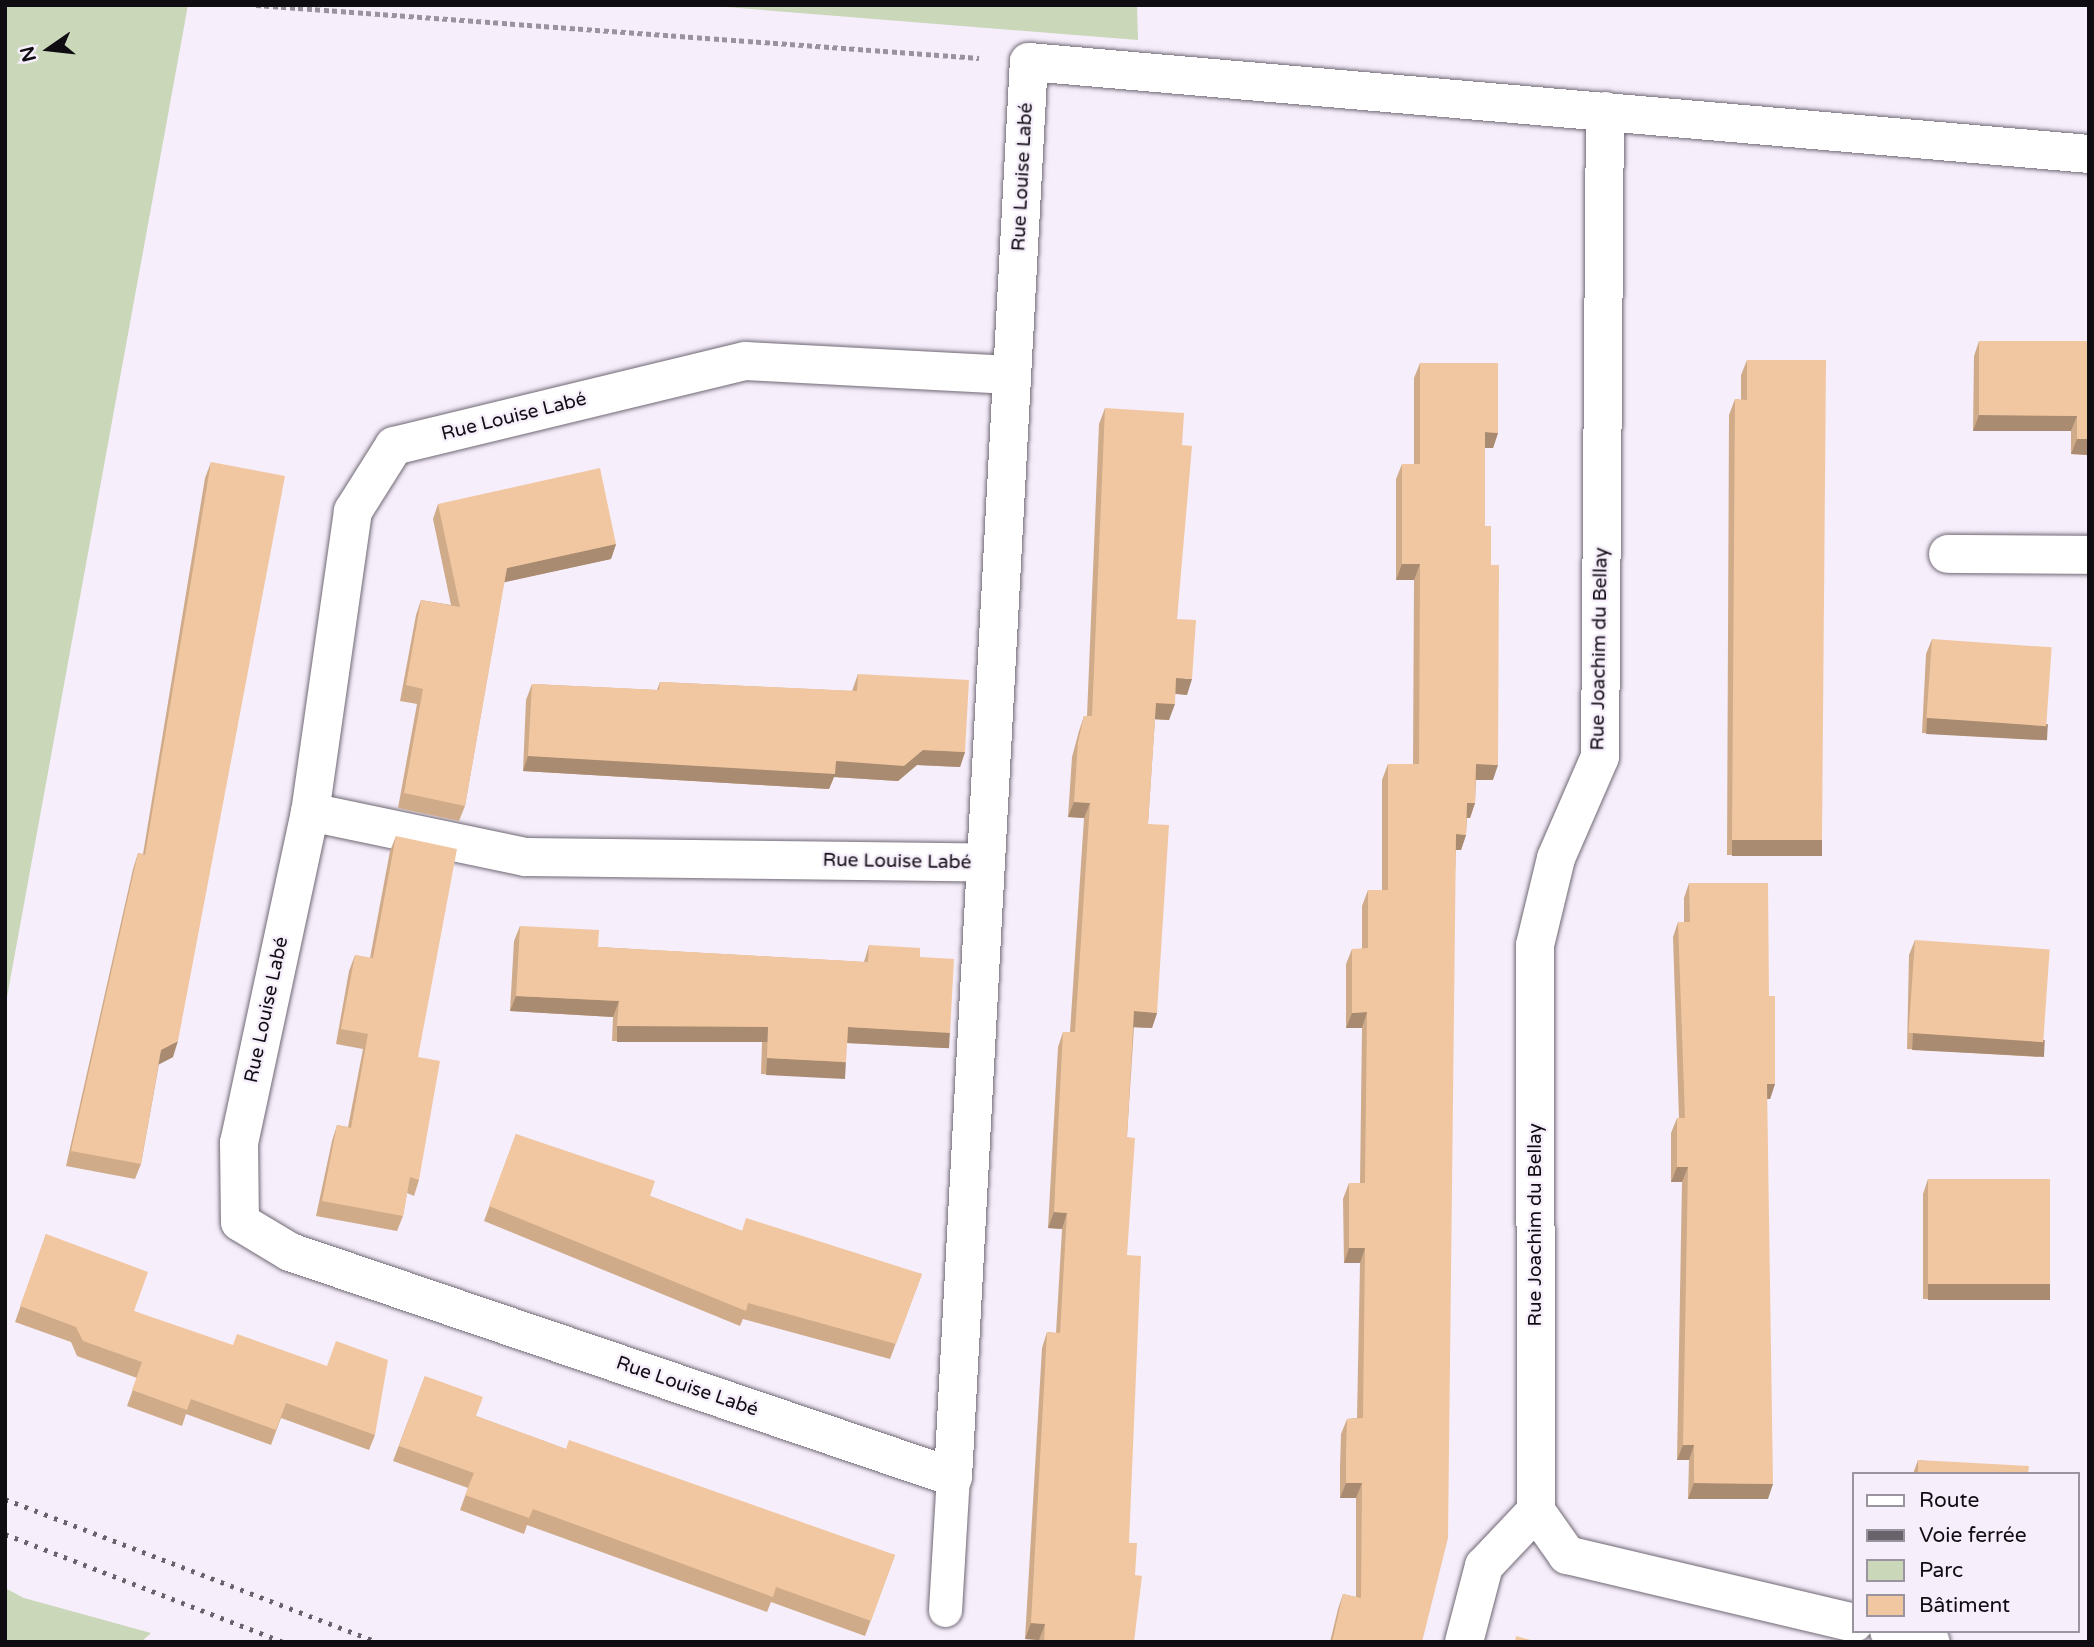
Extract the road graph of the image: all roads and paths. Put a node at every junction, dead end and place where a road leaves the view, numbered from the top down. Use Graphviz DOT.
graph roads {
  1 [pos="256,5"];
  2 [pos="1029,62"];
  3 [pos="1605,111"];
  4 [pos="2089,154"];
  5 [pos="1011,375"];
  6 [pos="1948,554"];
  7 [pos="2089,555"];
  8 [pos="310,812"];
  9 [pos="985,863"];
  10 [pos="953,1477"];
  11 [pos="1536,1511"];
  12 [pos="945,1610"];
  13 [pos="1842,1620"];
  14 [pos="1897,1633"];
  15 [pos="1464,1642"];
  16 [pos="1931,1642"];
  1 -- 2 [label="path"];
  2 -- 3 [label="street"];
  2 -- 5 [label="street, Rue Louise Labé"];
  3 -- 4 [label="street"];
  3 -- 11 [label="street, Rue Joachim du Bellay"];
  5 -- 8 [label="street, Rue Louise Labé"];
  5 -- 9 [label="street, Rue Louise Labé"];
  6 -- 7 [label="street"];
  8 -- 9 [label="street, Rue Louise Labé"];
  8 -- 10 [label="street, Rue Louise Labé"];
  9 -- 10 [label="street, Rue Louise Labé"];
  10 -- 12 [label="lane"];
  11 -- 13 [label="street"];
  11 -- 15 [label="street"];
  14 -- 16 [label="street"];
}
